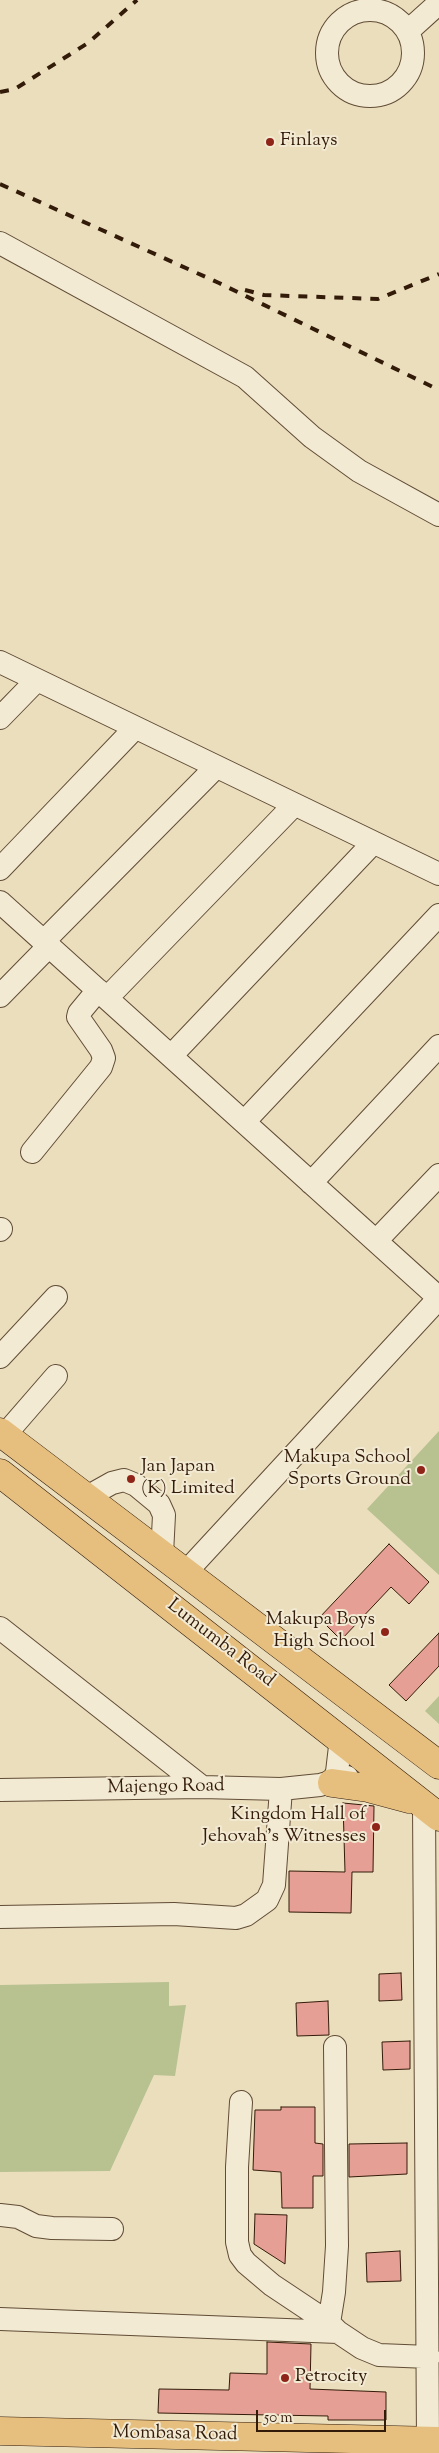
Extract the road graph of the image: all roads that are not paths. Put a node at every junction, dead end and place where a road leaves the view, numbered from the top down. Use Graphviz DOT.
graph roads {
  1 [pos="439,3"];
  2 [pos="408,31"];
  3 [pos="0,243"];
  4 [pos="439,515"];
  5 [pos="0,662"];
  6 [pos="36,681"];
  7 [pos="0,718"];
  8 [pos="135,728"];
  9 [pos="216,767"];
  10 [pos="294,805"];
  11 [pos="373,843"];
  12 [pos="0,869"];
  13 [pos="439,874"];
  14 [pos="0,902"];
  15 [pos="439,916"];
  16 [pos="46,944"];
  17 [pos="102,994"];
  18 [pos="0,996"];
  19 [pos="439,1046"];
  20 [pos="171,1056"];
  21 [pos="244,1122"];
  22 [pos="32,1152"];
  23 [pos="439,1175"];
  24 [pos="311,1183"];
  25 [pos="376,1241"];
  26 [pos="56,1297"];
  27 [pos="439,1298"];
  28 [pos="0,1358"];
  29 [pos="56,1376"];
  30 [pos="2,1434"];
  31 [pos="0,1473"];
  32 [pos="86,1497"];
  33 [pos="162,1554"];
  34 [pos="186,1572"];
  35 [pos="0,1628"];
  36 [pos="400,1734"];
  37 [pos="341,1738"];
  38 [pos="438,1763"];
  39 [pos="373,1764"];
  40 [pos="332,1783"];
  41 [pos="202,1787"];
  42 [pos="281,1789"];
  43 [pos="0,1790"];
  44 [pos="428,1808"];
  45 [pos="432,1846"];
  46 [pos="0,1917"];
  47 [pos="335,2047"];
  48 [pos="241,2102"];
  49 [pos="0,2214"];
  50 [pos="112,2230"];
  51 [pos="0,2319"];
  52 [pos="333,2327"];
  53 [pos="429,2357"];
  54 [pos="0,2432"];
  55 [pos="434,2441"];
  56 [pos="376,2446"];
  1 -- 2 [label="street"];
  3 -- 4 [label="street"];
  5 -- 6 [label="street"];
  6 -- 7 [label="street"];
  6 -- 8 [label="street"];
  8 -- 9 [label="street"];
  8 -- 12 [label="street"];
  9 -- 10 [label="street"];
  9 -- 16 [label="street"];
  10 -- 11 [label="street"];
  10 -- 17 [label="street"];
  11 -- 13 [label="street"];
  11 -- 20 [label="street"];
  14 -- 16 [label="street"];
  15 -- 21 [label="street"];
  16 -- 17 [label="street"];
  16 -- 18 [label="street"];
  17 -- 20 [label="street"];
  17 -- 22 [label="street"];
  19 -- 24 [label="street"];
  20 -- 21 [label="street"];
  21 -- 24 [label="street"];
  23 -- 25 [label="street"];
  24 -- 25 [label="street"];
  25 -- 27 [label="street"];
  26 -- 28 [label="street"];
  27 -- 34 [label="street"];
  29 -- 30 [label="street"];
  30 -- 32 [label="main road, Lumumba Road"];
  31 -- 37 [label="main road, Lumumba Road"];
  32 -- 33 [label="main road, Lumumba Road"];
  32 -- 33 [label="street"];
  33 -- 34 [label="main road, Lumumba Road"];
  34 -- 36 [label="main road, Lumumba Road"];
  35 -- 41 [label="street"];
  36 -- 38 [label="main road, Lumumba Road"];
  36 -- 39 [label="main road"];
  37 -- 39 [label="main road, Lumumba Road"];
  37 -- 40 [label="street"];
  39 -- 40 [label="street, Majengo Road"];
  39 -- 44 [label="main road, Lumumba Road"];
  40 -- 42 [label="street, Majengo Road"];
  40 -- 44 [label="main road"];
  41 -- 42 [label="street, Majengo Road"];
  41 -- 43 [label="street, Majengo Road"];
  42 -- 46 [label="street"];
  44 -- 45 [label="street"];
  45 -- 53 [label="street"];
  47 -- 52 [label="street"];
  48 -- 52 [label="street"];
  49 -- 50 [label="street"];
  51 -- 52 [label="street"];
  52 -- 53 [label="street"];
  53 -- 55 [label="street"];
  54 -- 56 [label="main road, Mombasa Road"];
  55 -- 56 [label="main road, Mombasa Road"];
}
